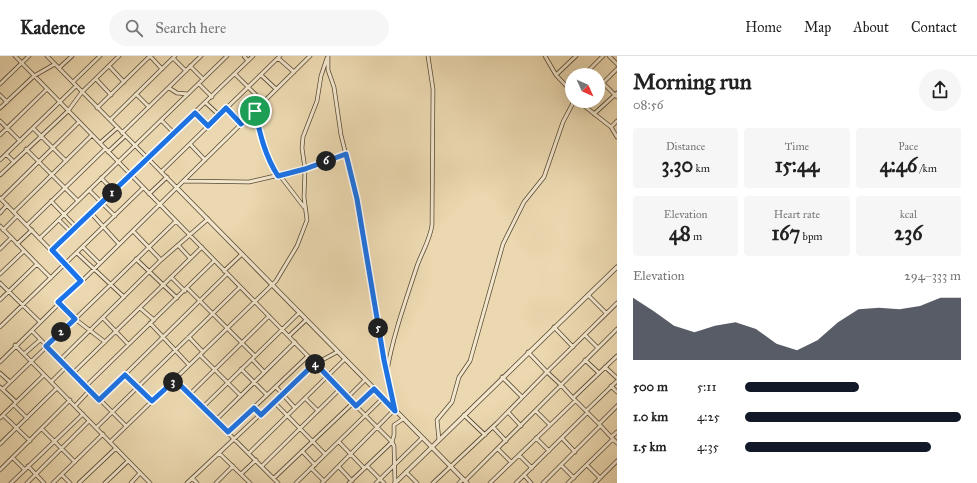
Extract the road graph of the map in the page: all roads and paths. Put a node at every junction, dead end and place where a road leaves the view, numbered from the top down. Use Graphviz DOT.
graph roads {
  1 [pos="15,56"];
  2 [pos="28,56"];
  3 [pos="47,56"];
  4 [pos="72,56"];
  5 [pos="100,56"];
  6 [pos="119,56"];
  7 [pos="150,56"];
  8 [pos="200,56"];
  9 [pos="228,56"];
  10 [pos="244,56"];
  11 [pos="253,56"];
  12 [pos="310,56"];
  13 [pos="428,56"];
  14 [pos="545,56"];
  15 [pos="576,56"];
  16 [pos="603,56"];
  17 [pos="609,56"];
  18 [pos="174,57"];
  19 [pos="279,57"];
  20 [pos="328,57"];
  21 [pos="248,60"];
  22 [pos="21,63"];
  23 [pos="55,64"];
  24 [pos="617,64"];
  25 [pos="109,66"];
  26 [pos="190,66"];
  27 [pos="59,68"];
  28 [pos="591,68"];
  29 [pos="162,69"];
  30 [pos="617,69"];
  31 [pos="186,71"];
  32 [pos="294,72"];
  33 [pos="235,74"];
  34 [pos="261,75"];
  35 [pos="556,75"];
  36 [pos="34,76"];
  37 [pos="96,79"];
  38 [pos="204,79"];
  39 [pos="73,82"];
  40 [pos="124,82"];
  41 [pos="605,82"];
  42 [pos="0,84"];
  43 [pos="199,84"];
  44 [pos="605,84"];
  45 [pos="565,85"];
  46 [pos="76,86"];
  47 [pos="248,87"];
  48 [pos="169,88"];
  49 [pos="47,89"];
  50 [pos="276,89"];
  51 [pos="82,92"];
  52 [pos="136,94"];
  53 [pos="188,94"];
  54 [pos="0,95"];
  55 [pos="111,95"];
  56 [pos="616,95"];
  57 [pos="212,97"];
  58 [pos="7,102"];
  59 [pos="59,102"];
  60 [pos="206,102"];
  61 [pos="263,102"];
  62 [pos="149,107"];
  63 [pos="0,108"];
  64 [pos="97,108"];
  65 [pos="226,108"];
  66 [pos="570,108"];
  67 [pos="586,108"];
  68 [pos="68,111"];
  69 [pos="255,111"];
  70 [pos="195,113"];
  71 [pos="594,114"];
  72 [pos="219,115"];
  73 [pos="110,120"];
  74 [pos="161,120"];
  75 [pos="0,121"];
  76 [pos="617,121"];
  77 [pos="79,122"];
  78 [pos="241,124"];
  79 [pos="208,126"];
  80 [pos="611,127"];
  81 [pos="7,128"];
  82 [pos="33,128"];
  83 [pos="117,128"];
  84 [pos="122,133"];
  85 [pos="174,133"];
  86 [pos="0,135"];
  87 [pos="92,135"];
  88 [pos="40,136"];
  89 [pos="125,136"];
  90 [pos="617,137"];
  91 [pos="20,141"];
  92 [pos="100,144"];
  93 [pos="190,144"];
  94 [pos="135,145"];
  95 [pos="53,148"];
  96 [pos="26,149"];
  97 [pos="105,149"];
  98 [pos="108,152"];
  99 [pos="6,154"];
  100 [pos="346,154"];
  101 [pos="148,158"];
  102 [pos="0,160"];
  103 [pos="205,160"];
  104 [pos="13,161"];
  105 [pos="66,161"];
  106 [pos="39,162"];
  107 [pos="118,162"];
  108 [pos="305,169"];
  109 [pos="161,172"];
  110 [pos="0,174"];
  111 [pos="52,174"];
  112 [pos="131,175"];
  113 [pos="278,176"];
  114 [pos="167,177"];
  115 [pos="101,178"];
  116 [pos="184,181"];
  117 [pos="65,187"];
  118 [pos="143,188"];
  119 [pos="177,188"];
  120 [pos="89,190"];
  121 [pos="114,191"];
  122 [pos="149,194"];
  123 [pos="0,198"];
  124 [pos="51,201"];
  125 [pos="78,201"];
  126 [pos="102,203"];
  127 [pos="7,205"];
  128 [pos="160,205"];
  129 [pos="305,208"];
  130 [pos="14,212"];
  131 [pos="0,213"];
  132 [pos="91,213"];
  133 [pos="64,215"];
  134 [pos="17,216"];
  135 [pos="115,216"];
  136 [pos="208,219"];
  137 [pos="59,220"];
  138 [pos="176,221"];
  139 [pos="27,225"];
  140 [pos="0,226"];
  141 [pos="104,226"];
  142 [pos="76,227"];
  143 [pos="3,230"];
  144 [pos="32,230"];
  145 [pos="133,231"];
  146 [pos="71,232"];
  147 [pos="190,234"];
  148 [pos="11,238"];
  149 [pos="40,238"];
  150 [pos="17,244"];
  151 [pos="120,244"];
  152 [pos="178,245"];
  153 [pos="83,247"];
  154 [pos="148,247"];
  155 [pos="202,247"];
  156 [pos="0,249"];
  157 [pos="52,250"];
  158 [pos="24,251"];
  159 [pos="77,253"];
  160 [pos="242,254"];
  161 [pos="190,258"];
  162 [pos="136,259"];
  163 [pos="161,260"];
  164 [pos="214,261"];
  165 [pos="99,263"];
  166 [pos="37,264"];
  167 [pos="65,264"];
  168 [pos="617,266"];
  169 [pos="93,269"];
  170 [pos="224,271"];
  171 [pos="149,273"];
  172 [pos="0,274"];
  173 [pos="227,274"];
  174 [pos="171,277"];
  175 [pos="51,278"];
  176 [pos="81,281"];
  177 [pos="0,283"];
  178 [pos="110,284"];
  179 [pos="164,284"];
  180 [pos="272,285"];
  181 [pos="240,288"];
  182 [pos="186,289"];
  183 [pos="10,291"];
  184 [pos="587,295"];
  185 [pos="124,297"];
  186 [pos="177,298"];
  187 [pos="0,300"];
  188 [pos="200,300"];
  189 [pos="58,302"];
  190 [pos="254,302"];
  191 [pos="617,303"];
  192 [pos="23,304"];
  193 [pos="140,308"];
  194 [pos="299,313"];
  195 [pos="606,313"];
  196 [pos="214,314"];
  197 [pos="269,316"];
  198 [pos="103,318"];
  199 [pos="75,319"];
  200 [pos="154,320"];
  201 [pos="306,320"];
  202 [pos="39,321"];
  203 [pos="150,323"];
  204 [pos="554,327"];
  205 [pos="0,328"];
  206 [pos="228,328"];
  207 [pos="282,329"];
  208 [pos="617,329"];
  209 [pos="91,330"];
  210 [pos="32,331"];
  211 [pos="116,331"];
  212 [pos="585,335"];
  213 [pos="163,336"];
  214 [pos="289,336"];
  215 [pos="190,337"];
  216 [pos="40,340"];
  217 [pos="105,342"];
  218 [pos="242,342"];
  219 [pos="295,342"];
  220 [pos="128,344"];
  221 [pos="16,346"];
  222 [pos="46,346"];
  223 [pos="573,347"];
  224 [pos="598,348"];
  225 [pos="176,351"];
  226 [pos="337,352"];
  227 [pos="528,352"];
  228 [pos="202,353"];
  229 [pos="0,354"];
  230 [pos="24,354"];
  231 [pos="255,356"];
  232 [pos="308,356"];
  233 [pos="617,356"];
  234 [pos="4,358"];
  235 [pos="252,359"];
  236 [pos="59,360"];
  237 [pos="345,360"];
  238 [pos="585,360"];
  239 [pos="31,361"];
  240 [pos="0,362"];
  241 [pos="315,363"];
  242 [pos="189,365"];
  243 [pos="66,367"];
  244 [pos="605,367"];
  245 [pos="215,369"];
  246 [pos="241,369"];
  247 [pos="264,372"];
  248 [pos="387,372"];
  249 [pos="547,372"];
  250 [pos="0,373"];
  251 [pos="599,373"];
  252 [pos="72,374"];
  253 [pos="44,375"];
  254 [pos="125,375"];
  255 [pos="328,376"];
  256 [pos="502,377"];
  257 [pos="175,380"];
  258 [pos="365,380"];
  259 [pos="617,380"];
  260 [pos="10,382"];
  261 [pos="51,382"];
  262 [pos="228,382"];
  263 [pos="254,382"];
  264 [pos="560,385"];
  265 [pos="611,386"];
  266 [pos="85,387"];
  267 [pos="138,387"];
  268 [pos="276,387"];
  269 [pos="1,388"];
  270 [pos="58,388"];
  271 [pos="340,389"];
  272 [pos="374,389"];
  273 [pos="89,391"];
  274 [pos="617,392"];
  275 [pos="190,394"];
  276 [pos="282,394"];
  277 [pos="240,395"];
  278 [pos="267,395"];
  279 [pos="348,397"];
  280 [pos="305,398"];
  281 [pos="383,398"];
  282 [pos="522,398"];
  283 [pos="574,399"];
  284 [pos="70,400"];
  285 [pos="99,400"];
  286 [pos="152,401"];
  287 [pos="274,402"];
  288 [pos="15,403"];
  289 [pos="353,403"];
  290 [pos="75,406"];
  291 [pos="356,406"];
  292 [pos="617,406"];
  293 [pos="203,407"];
  294 [pos="254,408"];
  295 [pos="295,408"];
  296 [pos="318,410"];
  297 [pos="395,411"];
  298 [pos="536,411"];
  299 [pos="112,412"];
  300 [pos="508,412"];
  301 [pos="586,412"];
  302 [pos="83,414"];
  303 [pos="261,415"];
  304 [pos="464,415"];
  305 [pos="1,416"];
  306 [pos="287,416"];
  307 [pos="366,416"];
  308 [pos="27,418"];
  309 [pos="403,419"];
  310 [pos="216,420"];
  311 [pos="89,421"];
  312 [pos="550,425"];
  313 [pos="599,425"];
  314 [pos="126,426"];
  315 [pos="521,426"];
  316 [pos="493,427"];
  317 [pos="96,428"];
  318 [pos="300,428"];
  319 [pos="378,428"];
  320 [pos="16,429"];
  321 [pos="42,429"];
  322 [pos="228,432"];
  323 [pos="617,432"];
  324 [pos="102,434"];
  325 [pos="484,435"];
  326 [pos="422,438"];
  327 [pos="536,438"];
  328 [pos="562,438"];
  329 [pos="612,438"];
  330 [pos="235,439"];
  331 [pos="439,440"];
  332 [pos="30,441"];
  333 [pos="54,441"];
  334 [pos="312,441"];
  335 [pos="506,441"];
  336 [pos="110,442"];
  337 [pos="339,442"];
  338 [pos="392,442"];
  339 [pos="617,443"];
  340 [pos="0,444"];
  341 [pos="116,448"];
  342 [pos="431,448"];
  343 [pos="62,449"];
  344 [pos="498,449"];
  345 [pos="302,451"];
  346 [pos="549,451"];
  347 [pos="575,452"];
  348 [pos="219,453"];
  349 [pos="249,453"];
  350 [pos="325,454"];
  351 [pos="351,455"];
  352 [pos="519,455"];
  353 [pos="13,458"];
  354 [pos="256,460"];
  355 [pos="128,461"];
  356 [pos="617,461"];
  357 [pos="75,462"];
  358 [pos="511,462"];
  359 [pos="315,465"];
  360 [pos="394,465"];
  361 [pos="561,465"];
  362 [pos="587,465"];
  363 [pos="28,466"];
  364 [pos="233,466"];
  365 [pos="262,466"];
  366 [pos="339,467"];
  367 [pos="366,467"];
  368 [pos="451,467"];
  369 [pos="312,468"];
  370 [pos="532,468"];
  371 [pos="0,470"];
  372 [pos="25,470"];
  373 [pos="406,472"];
  374 [pos="140,473"];
  375 [pos="36,474"];
  376 [pos="241,474"];
  377 [pos="62,475"];
  378 [pos="524,475"];
  379 [pos="192,478"];
  380 [pos="274,478"];
  381 [pos="574,478"];
  382 [pos="600,478"];
  383 [pos="246,479"];
  384 [pos="380,479"];
  385 [pos="465,481"];
  386 [pos="323,482"];
  387 [pos="350,482"];
  388 [pos="544,482"];
  389 [pos="11,483"];
  390 [pos="27,483"];
  391 [pos="44,483"];
  392 [pos="53,483"];
  393 [pos="70,483"];
  394 [pos="79,483"];
  395 [pos="105,483"];
  396 [pos="130,483"];
  397 [pos="150,483"];
  398 [pos="187,483"];
  399 [pos="197,483"];
  400 [pos="216,483"];
  401 [pos="242,483"];
  402 [pos="250,483"];
  403 [pos="278,483"];
  404 [pos="296,483"];
  405 [pos="376,483"];
  406 [pos="384,483"];
  407 [pos="395,483"];
  408 [pos="417,483"];
  409 [pos="433,483"];
  410 [pos="459,483"];
  411 [pos="490,483"];
  412 [pos="516,483"];
  413 [pos="531,483"];
  414 [pos="568,483"];
  415 [pos="595,483"];
  1 -- 22 [label="street"];
  2 -- 22 [label="street"];
  3 -- 23 [label="street"];
  4 -- 27 [label="street"];
  5 -- 39 [label="street"];
  6 -- 25 [label="street"];
  7 -- 29 [label="street"];
  7 -- 40 [label="street"];
  8 -- 26 [label="street"];
  9 -- 38 [label="street"];
  10 -- 21 [label="street"];
  11 -- 21 [label="street"];
  12 -- 32 [label="street"];
  13 -- 248 [label="street"];
  14 -- 35 [label="street"];
  15 -- 35 [label="street"];
  16 -- 28 [label="street"];
  17 -- 24 [label="street"];
  18 -- 29 [label="street"];
  18 -- 31 [label="street"];
  19 -- 32 [label="street"];
  19 -- 34 [label="street"];
  20 -- 100 [label="street"];
  20 -- 108 [label="street"];
  21 -- 33 [label="street"];
  22 -- 36 [label="street"];
  22 -- 42 [label="street"];
  23 -- 27 [label="street"];
  23 -- 36 [label="street"];
  25 -- 37 [label="street"];
  25 -- 40 [label="street"];
  26 -- 31 [label="street"];
  26 -- 38 [label="street"];
  27 -- 39 [label="street"];
  29 -- 52 [label="street"];
  30 -- 41 [label="street"];
  31 -- 48 [label="street"];
  32 -- 50 [label="street"];
  33 -- 47 [label="street"];
  33 -- 57 [label="street"];
  34 -- 47 [label="street"];
  34 -- 50 [label="street"];
  35 -- 45 [label="street"];
  36 -- 49 [label="street"];
  36 -- 58 [label="street"];
  37 -- 51 [label="street"];
  37 -- 55 [label="street"];
  38 -- 43 [label="street"];
  39 -- 46 [label="street"];
  40 -- 55 [label="street"];
  43 -- 53 [label="street"];
  43 -- 57 [label="street"];
  44 -- 56 [label="street"];
  46 -- 51 [label="street"];
  46 -- 59 [label="street"];
  47 -- 61 [label="street"];
  47 -- 65 [label="street"];
  48 -- 53 [label="street"];
  48 -- 62 [label="street"];
  49 -- 59 [label="street"];
  49 -- 81 [label="street"];
  50 -- 61 [label="street"];
  51 -- 64 [label="street"];
  51 -- 68 [label="street"];
  52 -- 62 [label="street"];
  52 -- 73 [label="street"];
  53 -- 74 [label="street"];
  54 -- 58 [label="street"];
  55 -- 64 [label="street"];
  56 -- 71 [label="street"];
  57 -- 60 [label="street"];
  58 -- 63 [label="street"];
  59 -- 68 [label="street"];
  59 -- 82 [label="street"];
  60 -- 70 [label="street"];
  60 -- 72 [label="street"];
  61 -- 69 [label="street"];
  62 -- 84 [label="street"];
  64 -- 73 [label="street"];
  65 -- 72 [label="street"];
  65 -- 78 [label="street"];
  66 -- 331 [label="street"];
  67 -- 71 [label="street"];
  68 -- 77 [label="street"];
  68 -- 88 [label="street"];
  69 -- 78 [label="street"];
  69 -- 113 [label="street"];
  70 -- 79 [label="street"];
  70 -- 85 [label="street"];
  71 -- 80 [label="street"];
  72 -- 79 [label="street"];
  73 -- 83 [label="street"];
  74 -- 85 [label="street"];
  74 -- 94 [label="street"];
  75 -- 81 [label="street"];
  76 -- 80 [label="street"];
  77 -- 87 [label="street"];
  77 -- 95 [label="street"];
  78 -- 103 [label="street"];
  79 -- 93 [label="street"];
  80 -- 90 [label="street"];
  81 -- 86 [label="street"];
  81 -- 91 [label="street"];
  82 -- 88 [label="street"];
  82 -- 91 [label="street"];
  83 -- 84 [label="street"];
  83 -- 92 [label="street"];
  84 -- 89 [label="street"];
  85 -- 101 [label="street"];
  87 -- 92 [label="street"];
  87 -- 105 [label="street"];
  88 -- 95 [label="street"];
  88 -- 96 [label="street"];
  89 -- 94 [label="street"];
  89 -- 98 [label="street"];
  91 -- 99 [label="street"];
  92 -- 97 [label="street"];
  93 -- 103 [label="street"];
  93 -- 109 [label="street"];
  94 -- 101 [label="street"];
  94 -- 107 [label="street"];
  95 -- 105 [label="street"];
  95 -- 106 [label="street"];
  96 -- 104 [label="street"];
  96 -- 106 [label="street"];
  97 -- 98 [label="street"];
  97 -- 117 [label="street"];
  98 -- 107 [label="street"];
  99 -- 102 [label="street"];
  99 -- 104 [label="street"];
  100 -- 108 [label="street"];
  100 -- 248 [label="street"];
  101 -- 109 [label="street"];
  101 -- 112 [label="street"];
  103 -- 116 [label="street"];
  104 -- 110 [label="street"];
  105 -- 111 [label="street"];
  106 -- 111 [label="street"];
  106 -- 123 [label="street"];
  107 -- 112 [label="street"];
  107 -- 115 [label="street"];
  108 -- 113 [label="street"];
  108 -- 129 [label="street"];
  109 -- 114 [label="street"];
  111 -- 117 [label="street"];
  111 -- 130 [label="street"];
  112 -- 118 [label="street"];
  112 -- 121 [label="street"];
  113 -- 116 [label="street"];
  113 -- 129 [label="street"];
  114 -- 119 [label="street"];
  114 -- 122 [label="street"];
  115 -- 120 [label="street"];
  115 -- 121 [label="street"];
  116 -- 119 [label="street"];
  117 -- 124 [label="street"];
  117 -- 125 [label="street"];
  118 -- 122 [label="street"];
  118 -- 135 [label="street"];
  119 -- 128 [label="street"];
  119 -- 136 [label="street"];
  120 -- 125 [label="street"];
  120 -- 126 [label="street"];
  121 -- 126 [label="street"];
  122 -- 128 [label="street"];
  123 -- 127 [label="street"];
  124 -- 133 [label="street"];
  124 -- 139 [label="street"];
  125 -- 133 [label="street"];
  126 -- 132 [label="street"];
  126 -- 135 [label="street"];
  127 -- 130 [label="street"];
  127 -- 131 [label="street"];
  128 -- 138 [label="street"];
  128 -- 145 [label="street"];
  129 -- 180 [label="street"];
  130 -- 134 [label="street"];
  132 -- 141 [label="street"];
  132 -- 142 [label="street"];
  133 -- 137 [label="street"];
  133 -- 142 [label="street"];
  134 -- 139 [label="street"];
  134 -- 143 [label="street"];
  135 -- 141 [label="street"];
  136 -- 147 [label="street"];
  136 -- 160 [label="street"];
  137 -- 146 [label="street"];
  137 -- 149 [label="street"];
  138 -- 147 [label="street"];
  138 -- 154 [label="street"];
  139 -- 144 [label="street"];
  140 -- 143 [label="street"];
  141 -- 151 [label="street"];
  141 -- 153 [label="street"];
  142 -- 146 [label="street"];
  143 -- 148 [label="street"];
  144 -- 149 [label="street"];
  144 -- 150 [label="street"];
  145 -- 151 [label="street"];
  145 -- 154 [label="street"];
  146 -- 157 [label="street"];
  147 -- 152 [label="street"];
  147 -- 155 [label="street"];
  148 -- 150 [label="street"];
  148 -- 156 [label="street"];
  149 -- 157 [label="street"];
  150 -- 158 [label="street"];
  151 -- 165 [label="street"];
  152 -- 161 [label="street"];
  152 -- 163 [label="street"];
  153 -- 159 [label="street"];
  153 -- 165 [label="street"];
  154 -- 162 [label="street"];
  154 -- 163 [label="street"];
  155 -- 161 [label="street"];
  155 -- 164 [label="street"];
  157 -- 167 [label="street"];
  158 -- 166 [label="street"];
  158 -- 172 [label="street"];
  159 -- 167 [label="street"];
  159 -- 169 [label="street"];
  160 -- 170 [label="street"];
  160 -- 180 [label="street"];
  161 -- 174 [label="street"];
  162 -- 171 [label="street"];
  162 -- 178 [label="street"];
  163 -- 171 [label="street"];
  164 -- 170 [label="street"];
  164 -- 182 [label="street"];
  165 -- 169 [label="street"];
  166 -- 175 [label="street"];
  166 -- 183 [label="street"];
  167 -- 175 [label="street"];
  167 -- 176 [label="street"];
  168 -- 184 [label="street"];
  169 -- 176 [label="street"];
  169 -- 178 [label="street"];
  170 -- 173 [label="street"];
  171 -- 179 [label="street"];
  171 -- 185 [label="street"];
  173 -- 181 [label="street"];
  173 -- 188 [label="street"];
  174 -- 179 [label="street"];
  174 -- 182 [label="street"];
  175 -- 192 [label="street"];
  176 -- 189 [label="street"];
  177 -- 183 [label="street"];
  178 -- 185 [label="street"];
  178 -- 199 [label="street"];
  179 -- 186 [label="street"];
  179 -- 193 [label="street"];
  180 -- 190 [label="street"];
  180 -- 194 [label="street"];
  181 -- 190 [label="street"];
  181 -- 196 [label="street"];
  182 -- 186 [label="street"];
  182 -- 188 [label="street"];
  183 -- 187 [label="street"];
  183 -- 192 [label="street"];
  184 -- 195 [label="street"];
  184 -- 204 [label="street"];
  185 -- 198 [label="street"];
  186 -- 200 [label="street"];
  188 -- 196 [label="street"];
  188 -- 213 [label="street"];
  189 -- 199 [label="street"];
  189 -- 202 [label="street"];
  190 -- 197 [label="street"];
  190 -- 206 [label="street"];
  191 -- 195 [label="street"];
  192 -- 202 [label="street"];
  192 -- 205 [label="street"];
  193 -- 200 [label="street"];
  193 -- 211 [label="street"];
  194 -- 201 [label="street"];
  194 -- 207 [label="street"];
  195 -- 212 [label="street"];
  196 -- 206 [label="street"];
  196 -- 215 [label="street"];
  197 -- 207 [label="street"];
  197 -- 218 [label="street"];
  198 -- 209 [label="street"];
  198 -- 211 [label="street"];
  199 -- 209 [label="street"];
  199 -- 222 [label="street"];
  200 -- 203 [label="street"];
  201 -- 214 [label="street"];
  201 -- 226 [label="street"];
  202 -- 210 [label="street"];
  203 -- 213 [label="street"];
  203 -- 220 [label="street"];
  204 -- 223 [label="street"];
  204 -- 227 [label="street"];
  206 -- 218 [label="street"];
  206 -- 228 [label="street"];
  207 -- 214 [label="street"];
  207 -- 231 [label="street"];
  208 -- 224 [label="street"];
  209 -- 217 [label="street"];
  209 -- 236 [label="street"];
  210 -- 216 [label="street"];
  210 -- 221 [label="street"];
  211 -- 217 [label="street"];
  211 -- 220 [label="street"];
  212 -- 223 [label="street"];
  212 -- 224 [label="street"];
  213 -- 225 [label="street"];
  213 -- 254 [label="street"];
  214 -- 219 [label="street"];
  215 -- 225 [label="street"];
  215 -- 228 [label="street"];
  216 -- 222 [label="street"];
  216 -- 230 [label="street"];
  217 -- 252 [label="street"];
  218 -- 231 [label="street"];
  218 -- 245 [label="street"];
  219 -- 232 [label="street"];
  219 -- 247 [label="street"];
  220 -- 266 [label="street"];
  221 -- 230 [label="street"];
  221 -- 234 [label="street"];
  222 -- 236 [label="street"];
  222 -- 239 [label="street"];
  223 -- 249 [label="street"];
  224 -- 238 [label="street"];
  225 -- 242 [label="street"];
  225 -- 267 [label="street"];
  226 -- 237 [label="street"];
  226 -- 241 [label="street"];
  227 -- 249 [label="street"];
  227 -- 256 [label="street"];
  228 -- 242 [label="street"];
  228 -- 245 [label="street"];
  229 -- 234 [label="street"];
  230 -- 239 [label="street"];
  231 -- 235 [label="street"];
  232 -- 241 [label="street"];
  232 -- 268 [label="street"];
  233 -- 244 [label="street"];
  234 -- 240 [label="street"];
  235 -- 246 [label="street"];
  235 -- 247 [label="street"];
  236 -- 243 [label="street"];
  237 -- 255 [label="street"];
  237 -- 258 [label="street"];
  238 -- 251 [label="street"];
  238 -- 264 [label="street"];
  239 -- 253 [label="street"];
  239 -- 260 [label="street"];
  241 -- 255 [label="street"];
  241 -- 276 [label="street"];
  242 -- 257 [label="street"];
  243 -- 252 [label="street"];
  243 -- 261 [label="street"];
  244 -- 251 [label="street"];
  244 -- 259 [label="street"];
  245 -- 262 [label="street"];
  245 -- 275 [label="street"];
  246 -- 262 [label="street"];
  246 -- 263 [label="street"];
  247 -- 263 [label="street"];
  248 -- 297 [label="street"];
  249 -- 264 [label="street"];
  249 -- 282 [label="street"];
  250 -- 260 [label="street"];
  251 -- 283 [label="street"];
  252 -- 266 [label="street"];
  253 -- 261 [label="street"];
  253 -- 288 [label="street"];
  254 -- 267 [label="street"];
  254 -- 285 [label="street"];
  255 -- 271 [label="street"];
  255 -- 280 [label="street"];
  256 -- 282 [label="street"];
  256 -- 304 [label="street"];
  257 -- 275 [label="street"];
  257 -- 286 [label="street"];
  258 -- 272 [label="street"];
  258 -- 279 [label="street"];
  259 -- 265 [label="street"];
  260 -- 269 [label="street"];
  261 -- 270 [label="street"];
  262 -- 277 [label="street"];
  262 -- 293 [label="street"];
  263 -- 277 [label="street"];
  263 -- 278 [label="street"];
  264 -- 283 [label="street"];
  264 -- 298 [label="street"];
  265 -- 274 [label="street"];
  265 -- 301 [label="street"];
  266 -- 273 [label="street"];
  267 -- 286 [label="street"];
  267 -- 299 [label="street"];
  268 -- 276 [label="street"];
  268 -- 278 [label="street"];
  269 -- 288 [label="street"];
  270 -- 284 [label="street"];
  270 -- 308 [label="street"];
  271 -- 279 [label="street"];
  271 -- 296 [label="street"];
  272 -- 281 [label="street"];
  272 -- 291 [label="street"];
  273 -- 285 [label="street"];
  273 -- 290 [label="street"];
  275 -- 293 [label="street"];
  276 -- 287 [label="street"];
  276 -- 295 [label="street"];
  277 -- 310 [label="street"];
  278 -- 294 [label="street"];
  279 -- 289 [label="street"];
  280 -- 295 [label="street"];
  280 -- 296 [label="street"];
  281 -- 297 [label="street"];
  281 -- 307 [label="street"];
  282 -- 300 [label="street"];
  283 -- 301 [label="street"];
  283 -- 312 [label="street"];
  284 -- 290 [label="street"];
  284 -- 321 [label="street"];
  285 -- 299 [label="street"];
  286 -- 314 [label="street"];
  287 -- 303 [label="street"];
  287 -- 306 [label="street"];
  288 -- 305 [label="street"];
  288 -- 308 [label="street"];
  289 -- 291 [label="street"];
  289 -- 334 [label="street"];
  290 -- 302 [label="street"];
  291 -- 307 [label="street"];
  292 -- 313 [label="street"];
  293 -- 310 [label="street"];
  294 -- 303 [label="street"];
  294 -- 322 [label="street"];
  295 -- 306 [label="street"];
  296 -- 318 [label="street"];
  297 -- 309 [label="street"];
  297 -- 319 [label="street"];
  298 -- 312 [label="street"];
  298 -- 315 [label="street"];
  299 -- 314 [label="street"];
  299 -- 317 [label="street"];
  300 -- 315 [label="street"];
  300 -- 316 [label="street"];
  301 -- 313 [label="street"];
  301 -- 328 [label="street"];
  302 -- 311 [label="street"];
  302 -- 333 [label="street"];
  303 -- 330 [label="street"];
  304 -- 325 [label="street"];
  304 -- 331 [label="street"];
  305 -- 320 [label="street"];
  306 -- 318 [label="street"];
  306 -- 349 [label="street"];
  307 -- 319 [label="street"];
  307 -- 337 [label="street"];
  308 -- 320 [label="street"];
  309 -- 326 [label="street"];
  309 -- 338 [label="street"];
  310 -- 322 [label="street"];
  311 -- 317 [label="street"];
  311 -- 343 [label="street"];
  312 -- 327 [label="street"];
  313 -- 329 [label="street"];
  313 -- 347 [label="street"];
  314 -- 336 [label="street"];
  315 -- 335 [label="street"];
  316 -- 325 [label="street"];
  316 -- 335 [label="street"];
  317 -- 324 [label="street"];
  318 -- 334 [label="street"];
  318 -- 365 [label="street"];
  319 -- 338 [label="street"];
  319 -- 351 [label="street"];
  320 -- 332 [label="street"];
  320 -- 340 [label="street"];
  321 -- 332 [label="street"];
  321 -- 333 [label="street"];
  322 -- 330 [label="street"];
  323 -- 329 [label="street"];
  324 -- 336 [label="street"];
  324 -- 357 [label="street"];
  325 -- 368 [label="street"];
  326 -- 342 [label="street"];
  326 -- 360 [label="street"];
  327 -- 346 [label="street"];
  327 -- 352 [label="street"];
  328 -- 346 [label="street"];
  328 -- 347 [label="street"];
  329 -- 339 [label="street"];
  329 -- 362 [label="street"];
  330 -- 348 [label="street"];
  330 -- 349 [label="street"];
  331 -- 342 [label="street"];
  332 -- 353 [label="street"];
  333 -- 343 [label="street"];
  333 -- 363 [label="street"];
  334 -- 345 [label="street"];
  334 -- 350 [label="street"];
  335 -- 344 [label="street"];
  336 -- 341 [label="street"];
  337 -- 350 [label="street"];
  337 -- 351 [label="street"];
  338 -- 360 [label="street"];
  338 -- 367 [label="street"];
  341 -- 355 [label="street"];
  341 -- 394 [label="street"];
  342 -- 368 [label="street"];
  342 -- 373 [label="street"];
  343 -- 357 [label="street"];
  343 -- 375 [label="street"];
  344 -- 358 [label="street"];
  344 -- 385 [label="street"];
  345 -- 359 [label="street"];
  345 -- 380 [label="street"];
  346 -- 370 [label="street"];
  347 -- 361 [label="street"];
  348 -- 364 [label="street"];
  348 -- 379 [label="street"];
  349 -- 354 [label="street"];
  350 -- 359 [label="street"];
  351 -- 366 [label="street"];
  351 -- 367 [label="street"];
  352 -- 358 [label="street"];
  352 -- 370 [label="street"];
  353 -- 371 [label="street"];
  353 -- 372 [label="street"];
  354 -- 365 [label="street"];
  354 -- 376 [label="street"];
  355 -- 374 [label="street"];
  355 -- 395 [label="street"];
  356 -- 382 [label="street"];
  357 -- 377 [label="street"];
  358 -- 411 [label="street"];
  359 -- 369 [label="street"];
  360 -- 384 [label="street"];
  360 -- 407 [label="street"];
  361 -- 381 [label="street"];
  361 -- 388 [label="street"];
  362 -- 381 [label="street"];
  362 -- 382 [label="street"];
  363 -- 372 [label="street"];
  363 -- 375 [label="street"];
  364 -- 376 [label="street"];
  364 -- 400 [label="street"];
  365 -- 380 [label="street"];
  366 -- 386 [label="street"];
  366 -- 387 [label="street"];
  367 -- 384 [label="street"];
  367 -- 387 [label="street"];
  368 -- 385 [label="street"];
  368 -- 409 [label="street"];
  369 -- 386 [label="street"];
  369 -- 404 [label="street"];
  370 -- 378 [label="street"];
  372 -- 389 [label="street"];
  373 -- 407 [label="street"];
  373 -- 408 [label="street"];
  374 -- 396 [label="street"];
  374 -- 397 [label="street"];
  375 -- 390 [label="street"];
  375 -- 391 [label="street"];
  376 -- 383 [label="street"];
  377 -- 392 [label="street"];
  377 -- 393 [label="street"];
  378 -- 412 [label="street"];
  378 -- 413 [label="street"];
  379 -- 398 [label="street"];
  379 -- 399 [label="street"];
  380 -- 403 [label="street"];
  381 -- 414 [label="street"];
  382 -- 415 [label="street"];
  383 -- 401 [label="street"];
  383 -- 402 [label="street"];
  384 -- 405 [label="street"];
  384 -- 406 [label="street"];
  385 -- 410 [label="street"];
}
